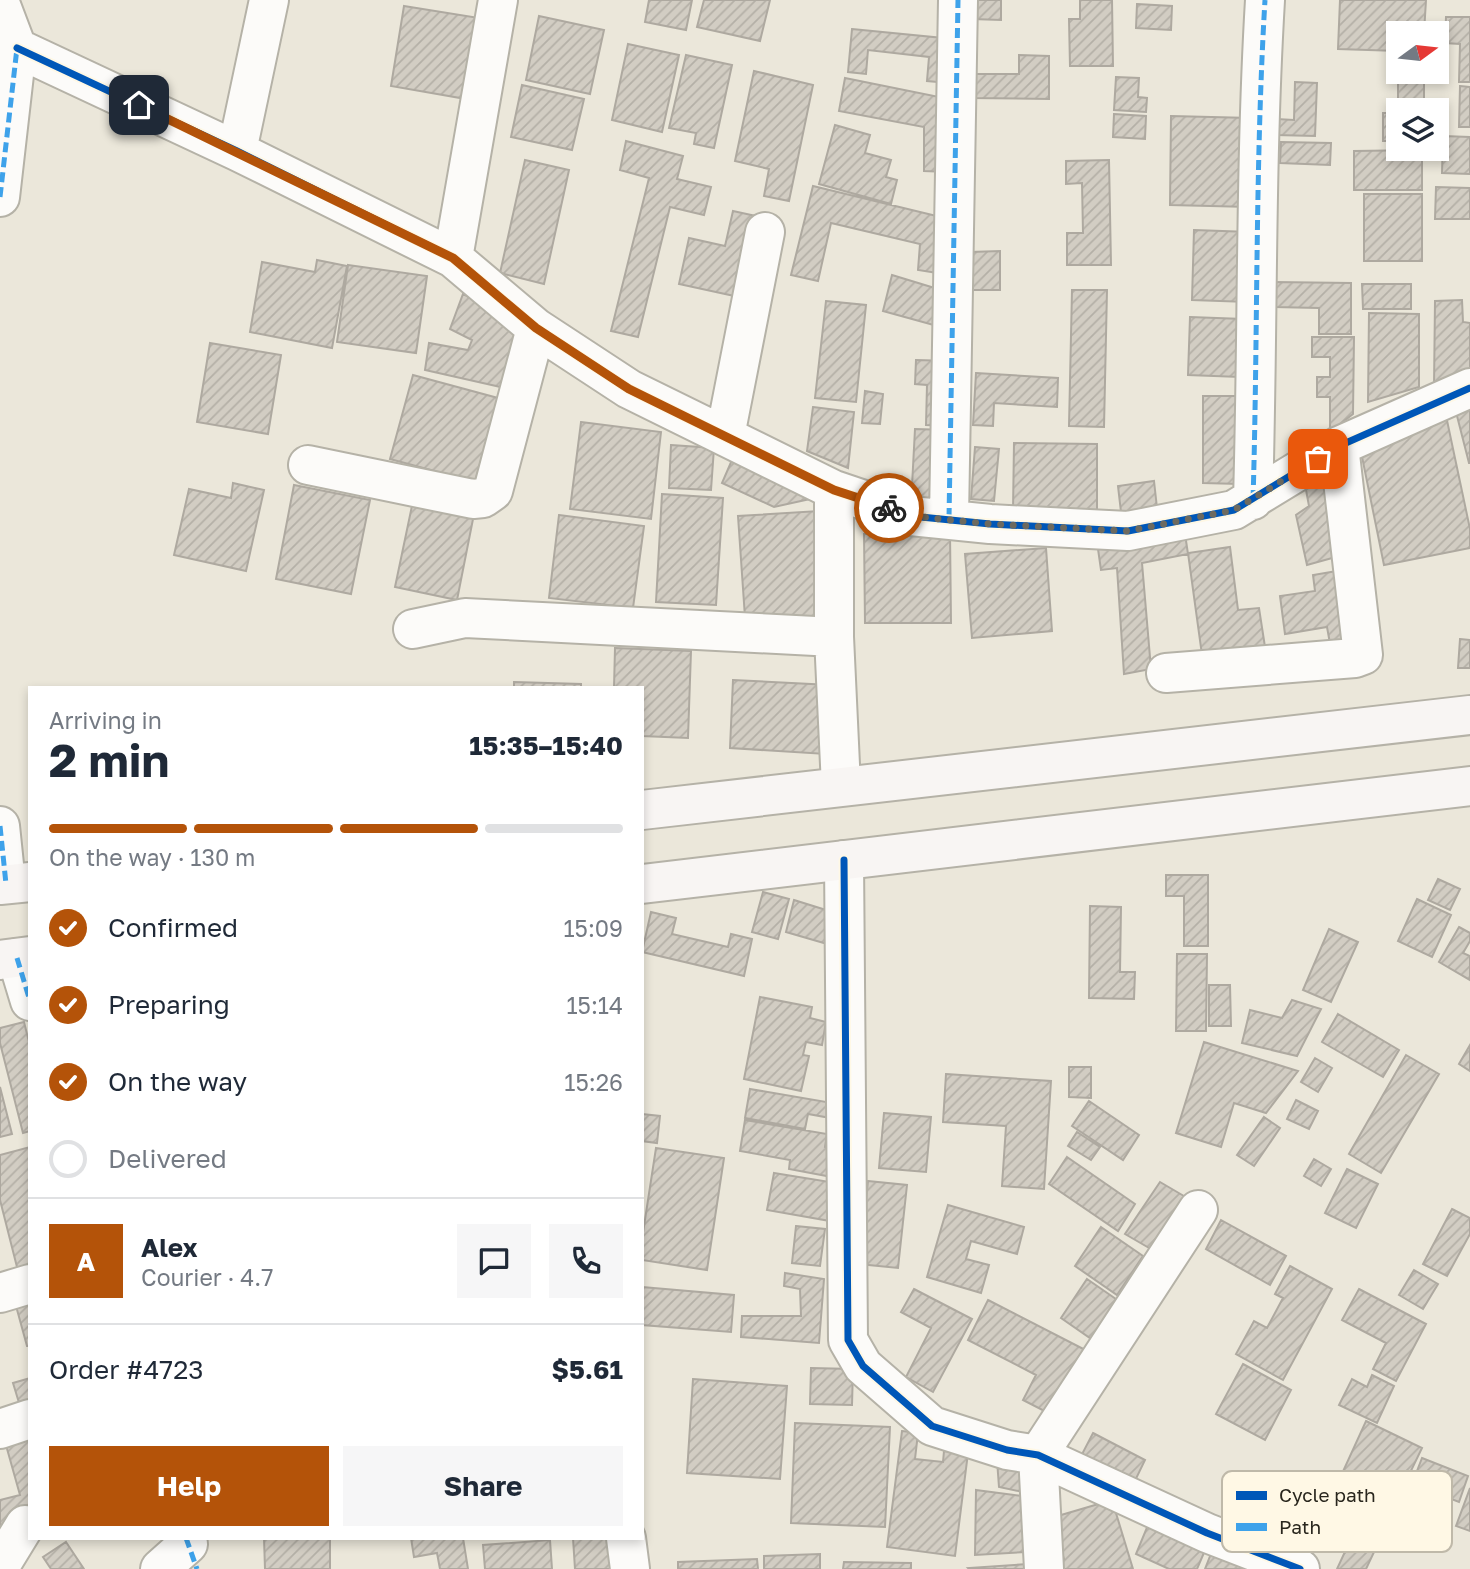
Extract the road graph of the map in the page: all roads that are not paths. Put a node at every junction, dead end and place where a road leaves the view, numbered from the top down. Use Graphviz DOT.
graph roads {
  1 [pos="269,0"];
  2 [pos="498,0"];
  3 [pos="958,0"];
  4 [pos="1265,0"];
  5 [pos="0,3"];
  6 [pos="18,48"];
  7 [pos="237,151"];
  8 [pos="0,197"];
  9 [pos="765,232"];
  10 [pos="453,258"];
  11 [pos="536,328"];
  12 [pos="1470,388"];
  13 [pos="725,436"];
  14 [pos="1339,446"];
  15 [pos="308,465"];
  16 [pos="834,490"];
  17 [pos="1253,500"];
  18 [pos="949,518"];
  19 [pos="413,629"];
  20 [pos="834,637"];
  21 [pos="1166,673"];
  22 [pos="1470,715"];
  23 [pos="841,786"];
  24 [pos="1470,786"];
  25 [pos="644,810"];
  26 [pos="0,826"];
  27 [pos="844,860"];
  28 [pos="12,884"];
  29 [pos="644,884"];
  30 [pos="15,958"];
  31 [pos="28,994"];
  32 [pos="1198,1210"];
  33 [pos="28,1285"];
  34 [pos="0,1293"];
  35 [pos="28,1420"];
  36 [pos="0,1429"];
  37 [pos="1038,1455"];
  38 [pos="25,1525"];
  39 [pos="1222,1539"];
  40 [pos="626,1540"];
  41 [pos="190,1550"];
  42 [pos="1255,1552"];
  43 [pos="0,1566"];
  44 [pos="160,1569"];
  45 [pos="630,1569"];
  46 [pos="1044,1569"];
  47 [pos="1300,1569"];
  1 -- 7 [label="street"];
  2 -- 10 [label="street"];
  3 -- 18 [label="street"];
  4 -- 17 [label="street"];
  5 -- 6 [label="street"];
  6 -- 7 [label="street"];
  6 -- 8 [label="street"];
  7 -- 10 [label="street"];
  9 -- 13 [label="street"];
  10 -- 11 [label="street"];
  11 -- 13 [label="street"];
  11 -- 15 [label="street"];
  12 -- 14 [label="street"];
  13 -- 16 [label="street"];
  14 -- 17 [label="street"];
  14 -- 21 [label="street"];
  16 -- 18 [label="street"];
  16 -- 20 [label="street"];
  17 -- 18 [label="street"];
  19 -- 20 [label="street"];
  20 -- 23 [label="street"];
  22 -- 23 [label="main road"];
  23 -- 25 [label="main road"];
  24 -- 27 [label="main road"];
  26 -- 28 [label="street"];
  27 -- 29 [label="main road"];
  27 -- 37 [label="street"];
  30 -- 31 [label="street"];
  32 -- 37 [label="street"];
  33 -- 34 [label="street"];
  35 -- 36 [label="street"];
  37 -- 39 [label="street"];
  37 -- 46 [label="street"];
  38 -- 43 [label="street"];
  40 -- 45 [label="street"];
  41 -- 44 [label="street"];
  42 -- 47 [label="street"];
}
